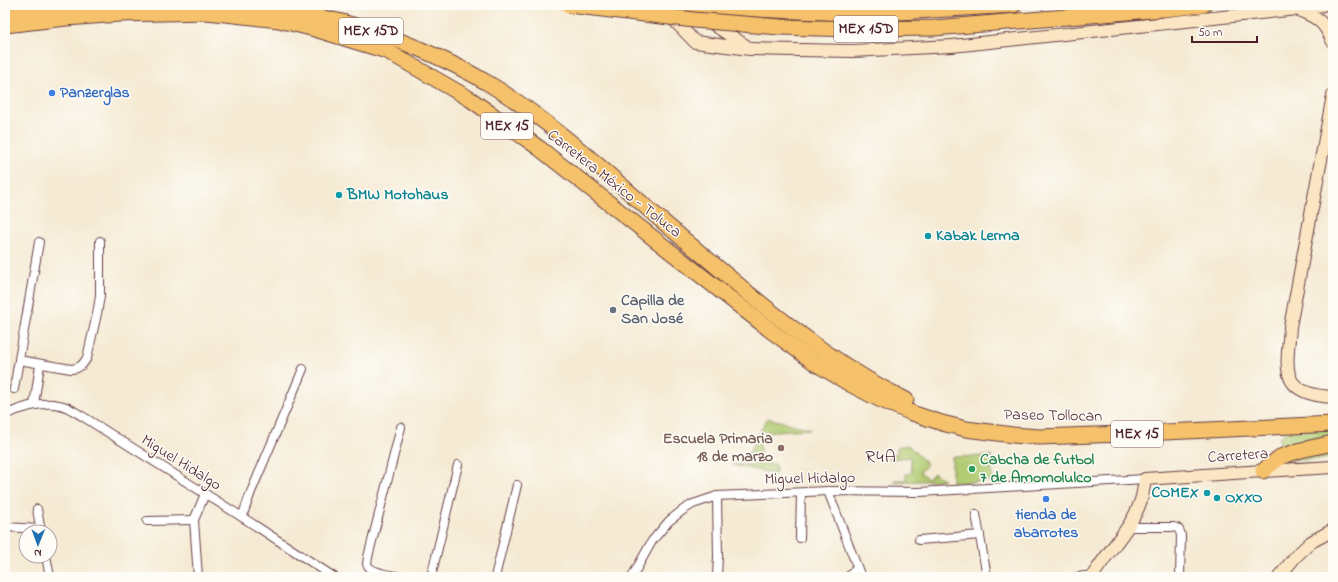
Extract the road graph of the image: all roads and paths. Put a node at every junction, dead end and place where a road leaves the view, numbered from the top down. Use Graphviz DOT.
graph roads {
  1 [pos="89,5"];
  2 [pos="241,5"];
  3 [pos="569,5"];
  4 [pos="663,5"];
  5 [pos="687,5"];
  6 [pos="892,5"];
  7 [pos="1014,5"];
  8 [pos="1204,5"];
  9 [pos="1323,5"];
  10 [pos="706,7"];
  11 [pos="1297,9"];
  12 [pos="5,11"];
  13 [pos="867,14"];
  14 [pos="5,25"];
  15 [pos="1333,42"];
  16 [pos="750,49"];
  17 [pos="1333,95"];
  18 [pos="100,241"];
  19 [pos="39,242"];
  20 [pos="19,360"];
  21 [pos="40,365"];
  22 [pos="303,369"];
  23 [pos="14,389"];
  24 [pos="1333,398"];
  25 [pos="34,405"];
  26 [pos="5,415"];
  27 [pos="942,423"];
  28 [pos="1333,424"];
  29 [pos="401,427"];
  30 [pos="1333,443"];
  31 [pos="458,465"];
  32 [pos="1333,467"];
  33 [pos="1263,471"];
  34 [pos="1145,479"];
  35 [pos="517,485"];
  36 [pos="828,492"];
  37 [pos="801,493"];
  38 [pos="205,494"];
  39 [pos="717,496"];
  40 [pos="37,509"];
  41 [pos="976,514"];
  42 [pos="242,517"];
  43 [pos="194,520"];
  44 [pos="146,521"];
  45 [pos="40,524"];
  46 [pos="5,527"];
  47 [pos="1127,527"];
  48 [pos="18,528"];
  49 [pos="1333,530"];
  50 [pos="980,536"];
  51 [pos="800,538"];
  52 [pos="919,540"];
  53 [pos="48,564"];
  54 [pos="857,568"];
  55 [pos="50,577"];
  56 [pos="198,577"];
  57 [pos="334,577"];
  58 [pos="400,577"];
  59 [pos="431,577"];
  60 [pos="496,577"];
  61 [pos="632,577"];
  62 [pos="717,577"];
  63 [pos="848,577"];
  64 [pos="860,577"];
  65 [pos="987,577"];
  66 [pos="1077,577"];
  67 [pos="1092,577"];
  68 [pos="1180,577"];
  69 [pos="1279,577"];
  1 -- 12 [label="highway"];
  2 -- 27 [label="highway, MEX 15D"];
  3 -- 8 [label="highway, MEX 15D, bridge"];
  4 -- 16 [label="main road"];
  5 -- 10 [label="main road"];
  5 -- 16 [label="main road"];
  6 -- 13 [label="main road"];
  7 -- 13 [label="highway"];
  9 -- 11 [label="main road"];
  10 -- 13 [label="highway"];
  11 -- 15 [label="main road"];
  11 -- 16 [label="main road"];
  14 -- 27 [label="highway, Carretera México - Toluca / MEX 15"];
  17 -- 24 [label="main road"];
  18 -- 21 [label="street"];
  19 -- 20 [label="street"];
  20 -- 21 [label="street"];
  20 -- 23 [label="street"];
  21 -- 25 [label="street"];
  22 -- 42 [label="street"];
  25 -- 26 [label="street, Miguel Hidalgo"];
  25 -- 38 [label="street, Miguel Hidalgo"];
  27 -- 28 [label="highway, Paseo Tollocan / MEX 15"];
  29 -- 58 [label="street"];
  30 -- 33 [label="highway"];
  31 -- 59 [label="street"];
  32 -- 33 [label="main road, Carretera"];
  33 -- 34 [label="main road, Carretera"];
  34 -- 36 [label="street, Miguel Hidalgo"];
  34 -- 47 [label="main road"];
  35 -- 60 [label="street"];
  36 -- 37 [label="street, Miguel Hidalgo"];
  36 -- 54 [label="street"];
  37 -- 39 [label="street, Miguel Hidalgo"];
  37 -- 51 [label="street"];
  38 -- 42 [label="street, Miguel Hidalgo"];
  38 -- 43 [label="street"];
  39 -- 61 [label="street, Miguel Hidalgo"];
  39 -- 62 [label="street"];
  40 -- 45 [label="street"];
  41 -- 50 [label="street"];
  42 -- 57 [label="street, Miguel Hidalgo"];
  43 -- 44 [label="street"];
  43 -- 56 [label="street"];
  46 -- 48 [label="street"];
  47 -- 67 [label="main road"];
  47 -- 68 [label="street"];
  49 -- 69 [label="main road"];
  50 -- 52 [label="street"];
  50 -- 65 [label="street"];
  53 -- 55 [label="street"];
  54 -- 63 [label="street"];
  54 -- 64 [label="street"];
  66 -- 67 [label="street"];
}
